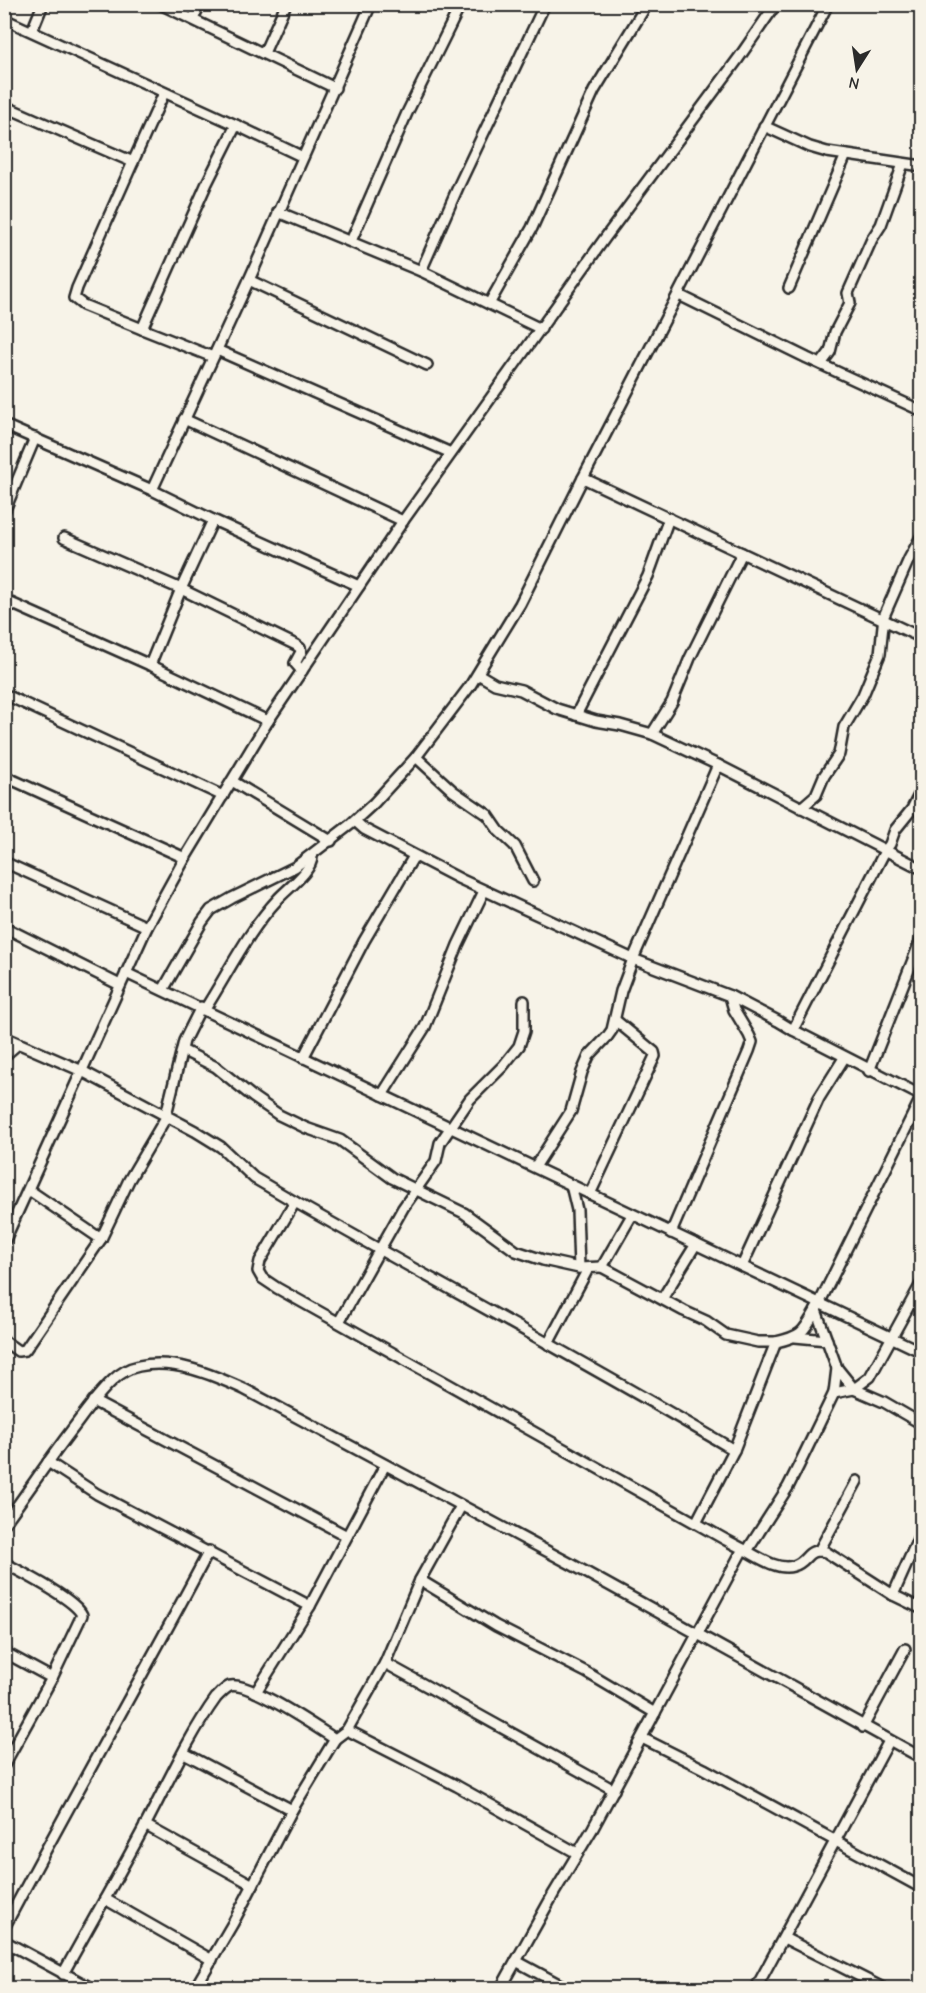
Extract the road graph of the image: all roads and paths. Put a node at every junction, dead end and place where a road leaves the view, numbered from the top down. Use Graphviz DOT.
graph roads {
  1 [pos="43,4"];
  2 [pos="160,4"];
  3 [pos="200,4"];
  4 [pos="286,4"];
  5 [pos="371,4"];
  6 [pos="462,4"];
  7 [pos="545,4"];
  8 [pos="647,4"];
  9 [pos="776,4"];
  10 [pos="828,4"];
  11 [pos="4,19"];
  12 [pos="193,19"];
  13 [pos="32,31"];
  14 [pos="264,52"];
  15 [pos="335,88"];
  16 [pos="164,93"];
  17 [pos="4,106"];
  18 [pos="236,125"];
  19 [pos="764,126"];
  20 [pos="846,155"];
  21 [pos="303,157"];
  22 [pos="133,162"];
  23 [pos="903,164"];
  24 [pos="921,166"];
  25 [pos="278,212"];
  26 [pos="351,241"];
  27 [pos="421,272"];
  28 [pos="249,280"];
  29 [pos="789,288"];
  30 [pos="679,295"];
  31 [pos="489,304"];
  32 [pos="541,328"];
  33 [pos="142,329"];
  34 [pos="215,354"];
  35 [pos="821,364"];
  36 [pos="427,365"];
  37 [pos="921,411"];
  38 [pos="184,419"];
  39 [pos="4,424"];
  40 [pos="35,438"];
  41 [pos="451,453"];
  42 [pos="583,478"];
  43 [pos="152,490"];
  44 [pos="4,512"];
  45 [pos="669,519"];
  46 [pos="213,520"];
  47 [pos="403,521"];
  48 [pos="921,535"];
  49 [pos="64,537"];
  50 [pos="742,553"];
  51 [pos="359,586"];
  52 [pos="181,589"];
  53 [pos="4,600"];
  54 [pos="884,620"];
  55 [pos="921,638"];
  56 [pos="150,664"];
  57 [pos="302,671"];
  58 [pos="478,674"];
  59 [pos="4,694"];
  60 [pos="576,715"];
  61 [pos="268,721"];
  62 [pos="652,734"];
  63 [pos="416,757"];
  64 [pos="718,765"];
  65 [pos="4,776"];
  66 [pos="232,781"];
  67 [pos="921,789"];
  68 [pos="223,796"];
  69 [pos="801,808"];
  70 [pos="355,821"];
  71 [pos="331,841"];
  72 [pos="885,851"];
  73 [pos="312,856"];
  74 [pos="414,856"];
  75 [pos="185,858"];
  76 [pos="4,862"];
  77 [pos="921,869"];
  78 [pos="533,881"];
  79 [pos="484,891"];
  80 [pos="147,927"];
  81 [pos="5,928"];
  82 [pos="921,937"];
  83 [pos="633,960"];
  84 [pos="126,973"];
  85 [pos="120,986"];
  86 [pos="163,990"];
  87 [pos="730,996"];
  88 [pos="524,1001"];
  89 [pos="203,1008"];
  90 [pos="615,1020"];
  91 [pos="793,1030"];
  92 [pos="4,1037"];
  93 [pos="18,1044"];
  94 [pos="183,1050"];
  95 [pos="4,1056"];
  96 [pos="303,1058"];
  97 [pos="844,1058"];
  98 [pos="82,1071"];
  99 [pos="869,1071"];
  100 [pos="382,1095"];
  101 [pos="921,1096"];
  102 [pos="167,1116"];
  103 [pos="452,1127"];
  104 [pos="535,1167"];
  105 [pos="571,1185"];
  106 [pos="29,1190"];
  107 [pos="415,1190"];
  108 [pos="590,1194"];
  109 [pos="295,1202"];
  110 [pos="632,1215"];
  111 [pos="671,1233"];
  112 [pos="101,1239"];
  113 [pos="4,1242"];
  114 [pos="696,1244"];
  115 [pos="379,1251"];
  116 [pos="742,1266"];
  117 [pos="602,1267"];
  118 [pos="584,1268"];
  119 [pos="921,1282"];
  120 [pos="662,1299"];
  121 [pos="818,1306"];
  122 [pos="339,1322"];
  123 [pos="795,1337"];
  124 [pos="891,1337"];
  125 [pos="827,1340"];
  126 [pos="4,1341"];
  127 [pos="776,1341"];
  128 [pos="548,1344"];
  129 [pos="921,1352"];
  130 [pos="837,1368"];
  131 [pos="854,1389"];
  132 [pos="834,1393"];
  133 [pos="93,1401"];
  134 [pos="921,1424"];
  135 [pos="734,1450"];
  136 [pos="48,1462"];
  137 [pos="385,1465"];
  138 [pos="857,1481"];
  139 [pos="461,1506"];
  140 [pos="696,1523"];
  141 [pos="4,1524"];
  142 [pos="921,1530"];
  143 [pos="347,1536"];
  144 [pos="745,1550"];
  145 [pos="209,1551"];
  146 [pos="819,1551"];
  147 [pos="4,1563"];
  148 [pos="420,1580"];
  149 [pos="893,1594"];
  150 [pos="310,1606"];
  151 [pos="921,1609"];
  152 [pos="697,1635"];
  153 [pos="905,1649"];
  154 [pos="4,1652"];
  155 [pos="385,1663"];
  156 [pos="52,1678"];
  157 [pos="256,1692"];
  158 [pos="655,1713"];
  159 [pos="863,1727"];
  160 [pos="347,1730"];
  161 [pos="335,1738"];
  162 [pos="642,1738"];
  163 [pos="889,1741"];
  164 [pos="7,1753"];
  165 [pos="184,1753"];
  166 [pos="921,1758"];
  167 [pos="4,1765"];
  168 [pos="614,1790"];
  169 [pos="292,1810"];
  170 [pos="145,1825"];
  171 [pos="834,1842"];
  172 [pos="577,1853"];
  173 [pos="253,1885"];
  174 [pos="921,1888"];
  175 [pos="105,1899"];
  176 [pos="4,1928"];
  177 [pos="784,1938"];
  178 [pos="4,1941"];
  179 [pos="212,1960"];
  180 [pos="516,1961"];
  181 [pos="63,1974"];
  182 [pos="91,1989"];
  183 [pos="195,1989"];
  184 [pos="501,1989"];
  185 [pos="566,1989"];
  186 [pos="756,1989"];
  187 [pos="883,1989"];
  1 -- 13 [label="street"];
  2 -- 12 [label="street"];
  3 -- 12 [label="street"];
  4 -- 14 [label="street"];
  5 -- 15 [label="street"];
  6 -- 26 [label="street"];
  7 -- 27 [label="street"];
  8 -- 31 [label="street"];
  9 -- 32 [label="street"];
  10 -- 19 [label="street"];
  11 -- 13 [label="street"];
  12 -- 14 [label="street"];
  13 -- 16 [label="street"];
  14 -- 15 [label="street"];
  15 -- 21 [label="street"];
  16 -- 18 [label="street"];
  16 -- 22 [label="street"];
  17 -- 22 [label="street"];
  18 -- 21 [label="street"];
  18 -- 33 [label="street"];
  19 -- 20 [label="street"];
  19 -- 30 [label="street"];
  20 -- 23 [label="street"];
  20 -- 29 [label="street"];
  21 -- 25 [label="street"];
  22 -- 33 [label="street"];
  23 -- 24 [label="street"];
  23 -- 35 [label="street"];
  25 -- 26 [label="street"];
  25 -- 28 [label="street"];
  26 -- 27 [label="street"];
  27 -- 31 [label="street"];
  28 -- 34 [label="street"];
  28 -- 36 [label="street"];
  30 -- 35 [label="street"];
  30 -- 42 [label="street"];
  31 -- 32 [label="street"];
  32 -- 41 [label="street"];
  33 -- 34 [label="street"];
  34 -- 38 [label="street"];
  34 -- 41 [label="street"];
  35 -- 37 [label="street"];
  38 -- 43 [label="street"];
  38 -- 47 [label="street"];
  39 -- 40 [label="street"];
  40 -- 43 [label="street"];
  40 -- 44 [label="street"];
  41 -- 47 [label="street"];
  42 -- 45 [label="street"];
  42 -- 58 [label="street"];
  43 -- 46 [label="street"];
  45 -- 50 [label="street"];
  45 -- 60 [label="street"];
  46 -- 51 [label="street"];
  46 -- 52 [label="street"];
  47 -- 51 [label="street"];
  48 -- 54 [label="street"];
  49 -- 52 [label="street"];
  50 -- 54 [label="street"];
  50 -- 62 [label="street"];
  51 -- 57 [label="street"];
  52 -- 56 [label="street"];
  52 -- 57 [label="street"];
  53 -- 56 [label="street"];
  54 -- 55 [label="street"];
  54 -- 69 [label="street"];
  56 -- 61 [label="street"];
  57 -- 61 [label="street"];
  58 -- 60 [label="street"];
  58 -- 63 [label="street"];
  59 -- 68 [label="street"];
  60 -- 62 [label="street"];
  61 -- 66 [label="street"];
  62 -- 64 [label="street"];
  63 -- 70 [label="street"];
  63 -- 78 [label="street"];
  64 -- 69 [label="street"];
  64 -- 83 [label="street"];
  65 -- 75 [label="street"];
  66 -- 68 [label="street"];
  66 -- 71 [label="street"];
  67 -- 72 [label="street"];
  68 -- 75 [label="street"];
  69 -- 72 [label="street"];
  70 -- 71 [label="street"];
  70 -- 74 [label="street"];
  71 -- 73 [label="street"];
  72 -- 77 [label="street"];
  72 -- 91 [label="street"];
  73 -- 86 [label="street"];
  73 -- 89 [label="street"];
  74 -- 79 [label="street"];
  74 -- 96 [label="street"];
  75 -- 80 [label="street"];
  76 -- 80 [label="street"];
  79 -- 83 [label="street"];
  79 -- 100 [label="street"];
  80 -- 84 [label="street"];
  81 -- 85 [label="street"];
  82 -- 99 [label="street"];
  83 -- 87 [label="street"];
  83 -- 90 [label="street"];
  84 -- 85 [label="street"];
  84 -- 86 [label="street"];
  85 -- 98 [label="street"];
  86 -- 89 [label="street"];
  87 -- 91 [label="street"];
  87 -- 111 [label="street"];
  88 -- 103 [label="street"];
  89 -- 94 [label="street"];
  89 -- 96 [label="street"];
  90 -- 104 [label="street"];
  90 -- 108 [label="street"];
  91 -- 97 [label="street"];
  92 -- 93 [label="street"];
  93 -- 95 [label="street"];
  93 -- 98 [label="street"];
  94 -- 102 [label="street"];
  94 -- 107 [label="street"];
  96 -- 100 [label="street"];
  97 -- 99 [label="street"];
  97 -- 116 [label="street"];
  98 -- 102 [label="street"];
  98 -- 106 [label="street"];
  99 -- 101 [label="street"];
  100 -- 103 [label="street"];
  101 -- 121 [label="street"];
  102 -- 109 [label="street"];
  102 -- 112 [label="street"];
  103 -- 104 [label="street"];
  103 -- 107 [label="street"];
  104 -- 105 [label="street"];
  105 -- 108 [label="street"];
  105 -- 118 [label="street"];
  106 -- 112 [label="street"];
  106 -- 113 [label="street"];
  107 -- 115 [label="street"];
  107 -- 118 [label="street"];
  108 -- 110 [label="street"];
  109 -- 115 [label="street"];
  109 -- 122 [label="street"];
  110 -- 111 [label="street"];
  110 -- 117 [label="street"];
  111 -- 114 [label="street"];
  112 -- 126 [label="street"];
  114 -- 116 [label="street"];
  114 -- 120 [label="street"];
  115 -- 122 [label="street"];
  115 -- 128 [label="street"];
  116 -- 121 [label="street"];
  117 -- 118 [label="street"];
  117 -- 120 [label="street"];
  118 -- 128 [label="street"];
  119 -- 124 [label="street"];
  120 -- 127 [label="street"];
  121 -- 123 [label="street"];
  121 -- 124 [label="street"];
  121 -- 125 [label="street"];
  122 -- 140 [label="street"];
  123 -- 125 [label="street"];
  123 -- 127 [label="street"];
  124 -- 129 [label="street"];
  124 -- 131 [label="street"];
  125 -- 130 [label="street"];
  127 -- 135 [label="street"];
  128 -- 135 [label="street"];
  130 -- 131 [label="street"];
  130 -- 132 [label="street"];
  131 -- 132 [label="street"];
  131 -- 134 [label="street"];
  132 -- 144 [label="street"];
  133 -- 136 [label="street"];
  133 -- 137 [label="street"];
  133 -- 143 [label="street"];
  135 -- 140 [label="street"];
  136 -- 141 [label="street"];
  136 -- 145 [label="street"];
  137 -- 139 [label="street"];
  137 -- 143 [label="street"];
  138 -- 146 [label="street"];
  139 -- 148 [label="street"];
  139 -- 152 [label="street"];
  140 -- 144 [label="street"];
  142 -- 149 [label="street"];
  143 -- 150 [label="street"];
  144 -- 146 [label="street"];
  144 -- 152 [label="street"];
  145 -- 150 [label="street"];
  145 -- 176 [label="street"];
  146 -- 149 [label="street"];
  147 -- 156 [label="street"];
  148 -- 155 [label="street"];
  148 -- 158 [label="street"];
  149 -- 151 [label="street"];
  150 -- 157 [label="street"];
  152 -- 158 [label="street"];
  152 -- 159 [label="street"];
  153 -- 159 [label="street"];
  154 -- 156 [label="street"];
  155 -- 160 [label="street"];
  155 -- 168 [label="street"];
  156 -- 164 [label="street"];
  157 -- 161 [label="street"];
  157 -- 165 [label="street"];
  158 -- 162 [label="street"];
  159 -- 163 [label="street"];
  160 -- 161 [label="street"];
  160 -- 172 [label="street"];
  161 -- 169 [label="street"];
  162 -- 168 [label="street"];
  162 -- 171 [label="street"];
  163 -- 166 [label="street"];
  163 -- 171 [label="street"];
  164 -- 167 [label="street"];
  165 -- 169 [label="street"];
  165 -- 170 [label="street"];
  168 -- 172 [label="street"];
  169 -- 173 [label="street"];
  170 -- 173 [label="street"];
  170 -- 175 [label="street"];
  171 -- 174 [label="street"];
  171 -- 177 [label="street"];
  172 -- 180 [label="street"];
  173 -- 179 [label="street"];
  175 -- 179 [label="street"];
  175 -- 181 [label="street"];
  177 -- 186 [label="street"];
  177 -- 187 [label="street"];
  178 -- 181 [label="street"];
  179 -- 183 [label="street"];
  180 -- 184 [label="street"];
  180 -- 185 [label="street"];
  181 -- 182 [label="street"];
}
